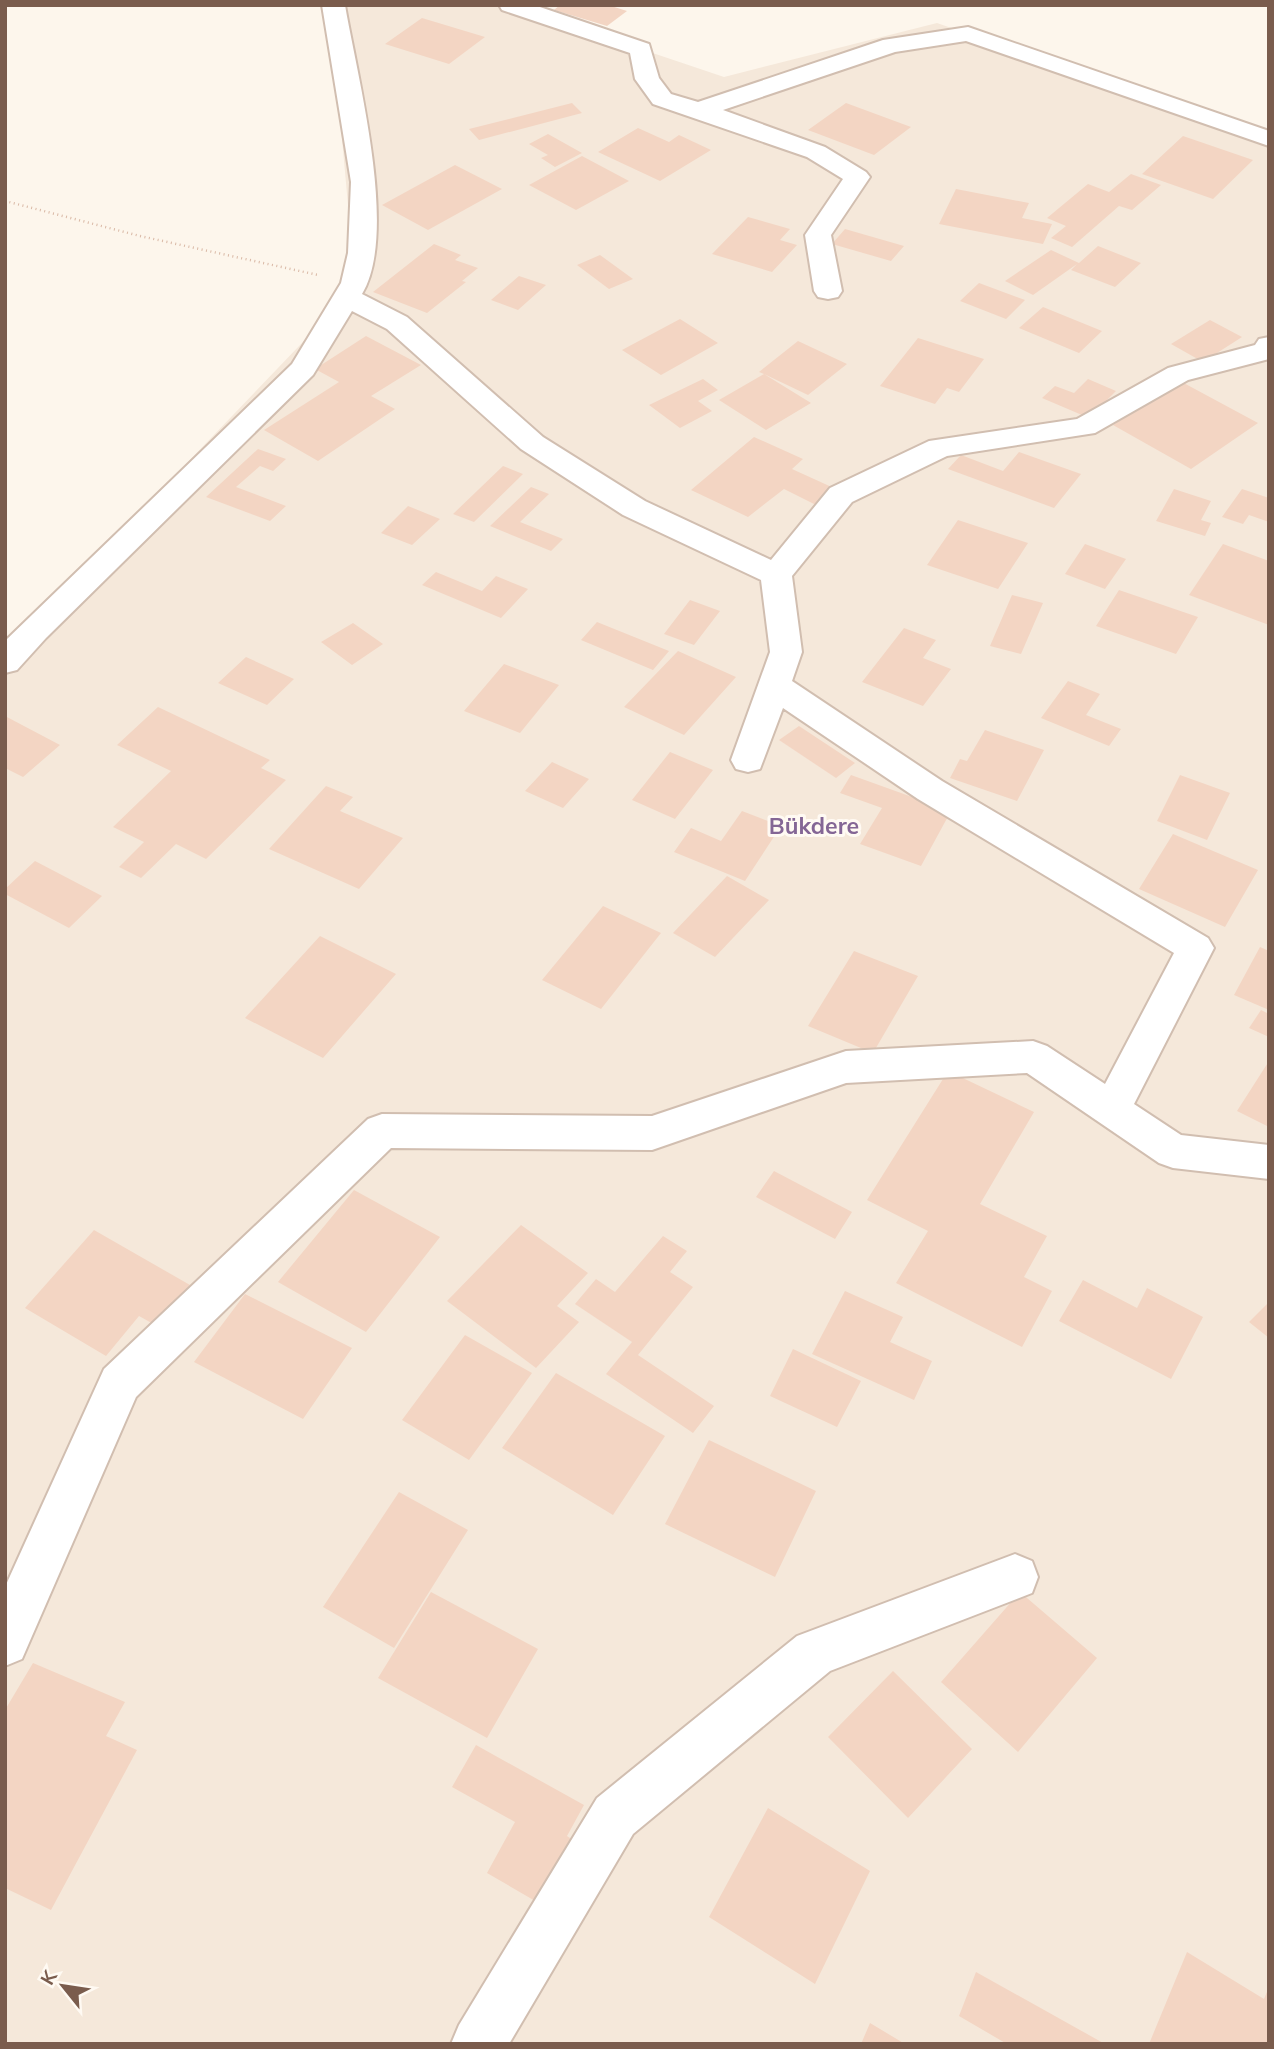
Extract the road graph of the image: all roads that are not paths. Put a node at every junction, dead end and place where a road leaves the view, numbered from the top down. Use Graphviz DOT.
graph roads {
  1 [pos="332,5"];
  2 [pos="510,5"];
  3 [pos="699,110"];
  4 [pos="1269,139"];
  5 [pos="351,290"];
  6 [pos="828,291"];
  7 [pos="1269,345"];
  8 [pos="776,575"];
  9 [pos="5,663"];
  10 [pos="774,685"];
  11 [pos="748,760"];
  12 [pos="1112,1109"];
  13 [pos="1269,1161"];
  14 [pos="1015,1577"];
  15 [pos="5,1642"];
  16 [pos="478,2044"];
  1 -- 5 [label="street"];
  2 -- 3 [label="street"];
  3 -- 4 [label="street"];
  3 -- 6 [label="street"];
  5 -- 8 [label="street"];
  5 -- 9 [label="street"];
  7 -- 8 [label="street"];
  8 -- 10 [label="street"];
  10 -- 11 [label="street"];
  10 -- 12 [label="street"];
  12 -- 13 [label="street"];
  12 -- 15 [label="street"];
  14 -- 16 [label="street"];
}
